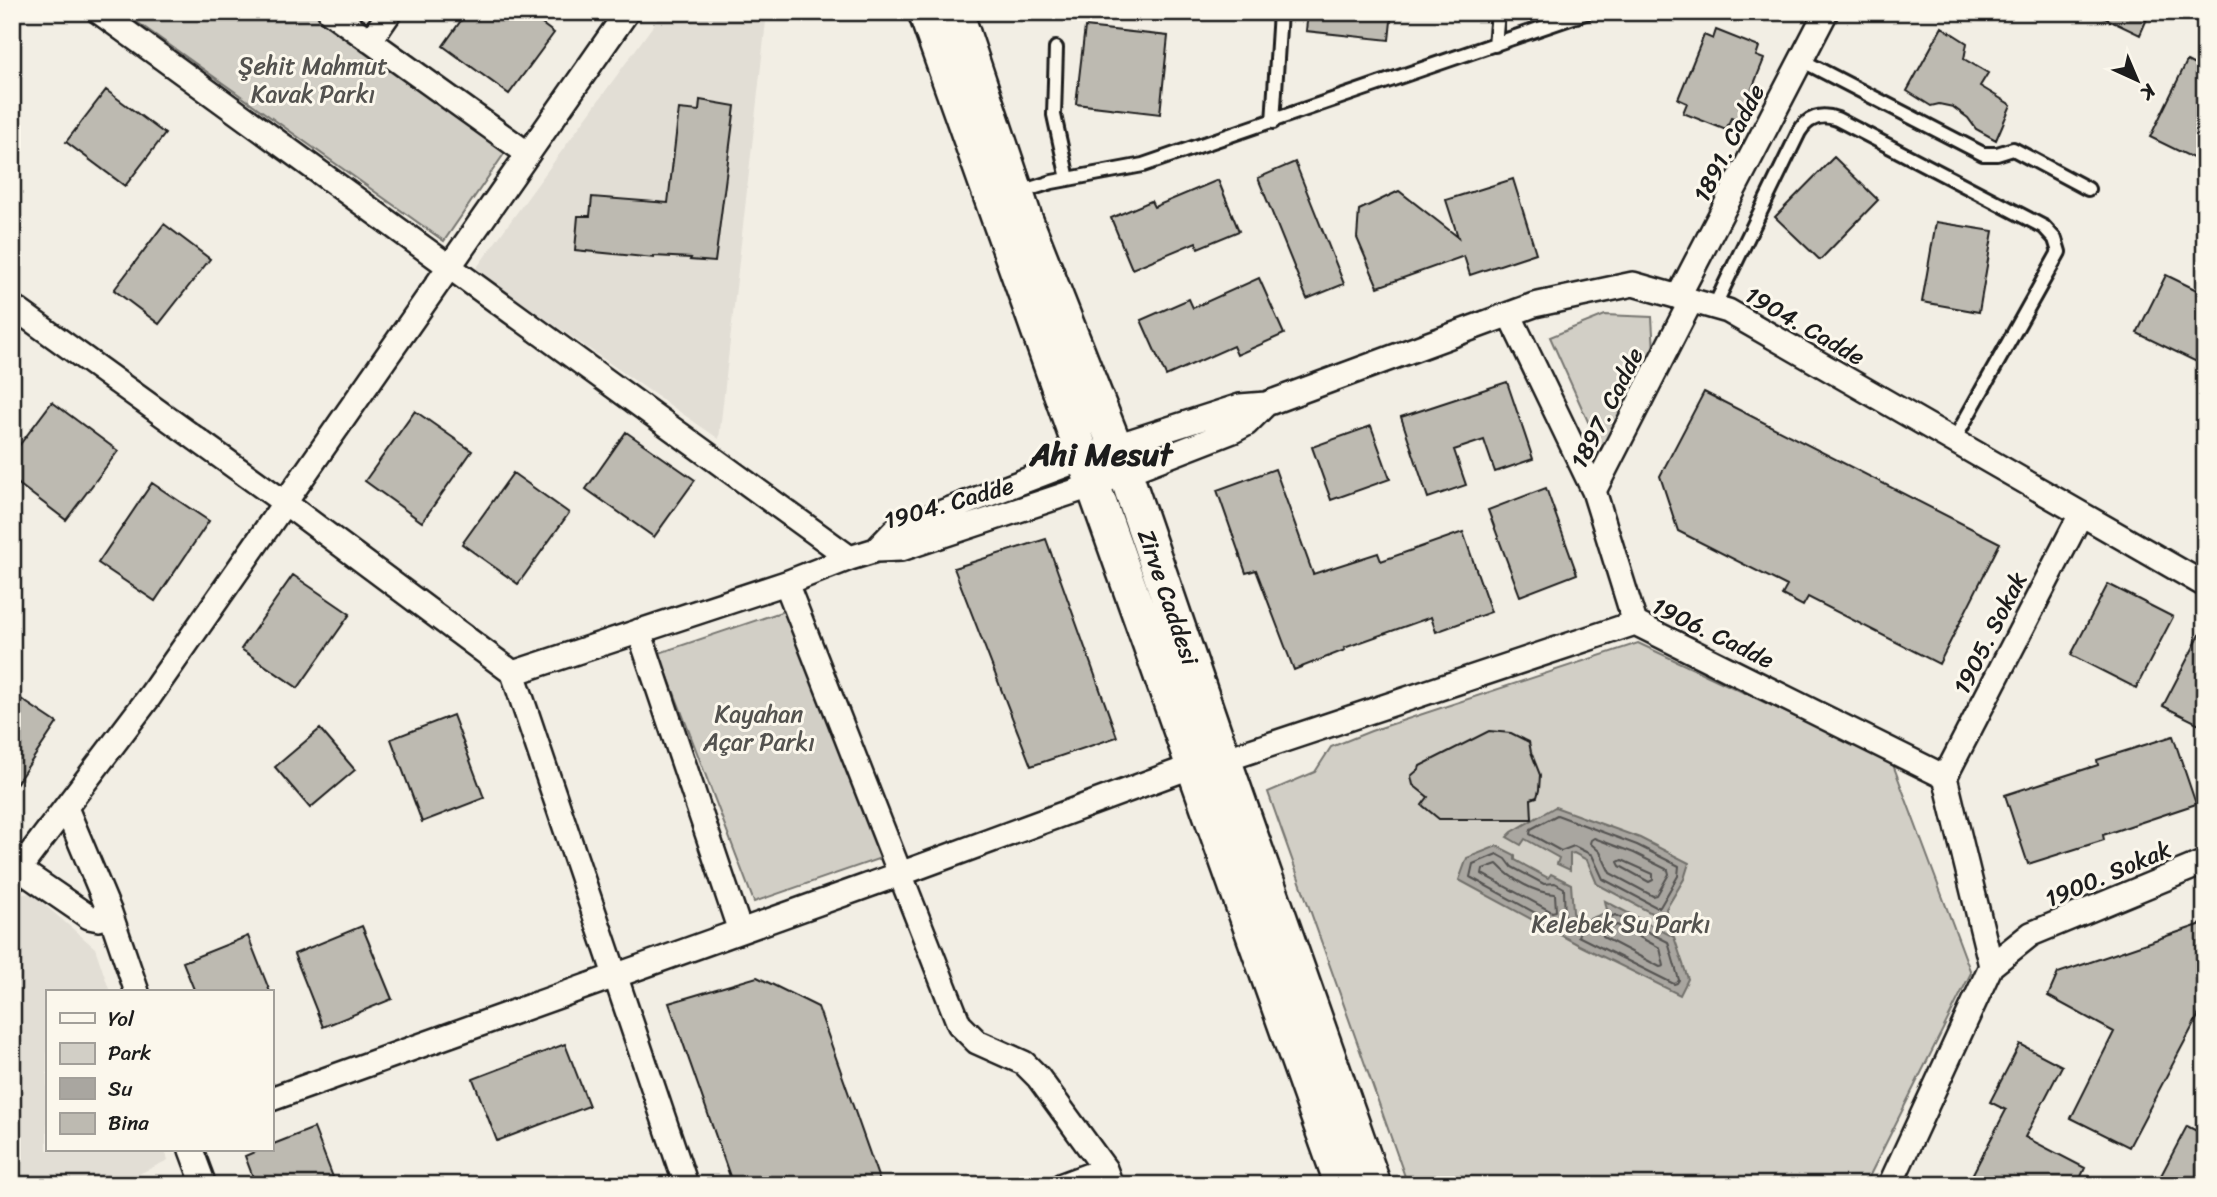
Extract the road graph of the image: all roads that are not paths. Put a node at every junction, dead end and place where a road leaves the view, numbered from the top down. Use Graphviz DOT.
graph roads {
  1 [pos="99,12"];
  2 [pos="330,12"];
  3 [pos="390,12"];
  4 [pos="628,12"];
  5 [pos="925,12"];
  6 [pos="956,12"];
  7 [pos="1280,12"];
  8 [pos="1498,12"];
  9 [pos="1588,12"];
  10 [pos="1826,12"];
  11 [pos="370,41"];
  12 [pos="1495,45"];
  13 [pos="1056,48"];
  14 [pos="1801,60"];
  15 [pos="1273,121"];
  16 [pos="528,154"];
  17 [pos="1068,179"];
  18 [pos="2088,189"];
  19 [pos="1017,193"];
  20 [pos="450,267"];
  21 [pos="1685,299"];
  22 [pos="12,306"];
  23 [pos="1714,307"];
  24 [pos="1509,314"];
  25 [pos="1953,442"];
  26 [pos="1121,459"];
  27 [pos="1089,471"];
  28 [pos="1594,491"];
  29 [pos="285,503"];
  30 [pos="2081,514"];
  31 [pos="850,558"];
  32 [pos="786,583"];
  33 [pos="2205,585"];
  34 [pos="1635,622"];
  35 [pos="639,631"];
  36 [pos="513,673"];
  37 [pos="1208,763"];
  38 [pos="1945,777"];
  39 [pos="66,808"];
  40 [pos="2205,862"];
  41 [pos="14,870"];
  42 [pos="900,874"];
  43 [pos="110,914"];
  44 [pos="740,931"];
  45 [pos="1991,967"];
  46 [pos="614,977"];
  47 [pos="136,990"];
  48 [pos="273,1098"];
  49 [pos="192,1152"];
  50 [pos="1108,1177"];
  51 [pos="204,1185"];
  52 [pos="685,1185"];
  53 [pos="1062,1185"];
  54 [pos="1342,1185"];
  55 [pos="1374,1185"];
  56 [pos="1890,1185"];
  1 -- 20 [label="street"];
  2 -- 11 [label="street"];
  3 -- 11 [label="street"];
  4 -- 16 [label="street"];
  5 -- 27 [label="main road, Zirve Caddesi"];
  6 -- 19 [label="main road, Zirve Caddesi"];
  7 -- 15 [label="lane"];
  8 -- 12 [label="lane"];
  9 -- 12 [label="lane"];
  10 -- 14 [label="street, 1891. Cadde"];
  11 -- 16 [label="street"];
  12 -- 15 [label="lane"];
  13 -- 17 [label="lane"];
  14 -- 18 [label="lane"];
  14 -- 21 [label="street, 1891. Cadde"];
  15 -- 17 [label="lane"];
  16 -- 20 [label="street"];
  17 -- 19 [label="lane"];
  19 -- 26 [label="main road, Zirve Caddesi"];
  20 -- 29 [label="street"];
  20 -- 31 [label="street"];
  21 -- 23 [label="street, 1904. Cadde"];
  21 -- 24 [label="street, 1904. Cadde"];
  21 -- 28 [label="street, 1897. Cadde"];
  22 -- 29 [label="street"];
  23 -- 25 [label="street, 1904. Cadde"];
  23 -- 25 [label="lane"];
  24 -- 26 [label="street, 1904. Cadde"];
  24 -- 28 [label="street"];
  25 -- 30 [label="street, 1904. Cadde"];
  26 -- 27 [label="street, 1904. Cadde"];
  26 -- 37 [label="main road, Zirve Caddesi"];
  27 -- 31 [label="street, 1904. Cadde"];
  27 -- 37 [label="main road, Zirve Caddesi"];
  28 -- 34 [label="street, 1897. Cadde"];
  29 -- 36 [label="street"];
  29 -- 39 [label="street"];
  30 -- 33 [label="street, 1904. Cadde"];
  30 -- 38 [label="street, 1905. Sokak"];
  31 -- 32 [label="street"];
  32 -- 35 [label="street"];
  32 -- 42 [label="street"];
  34 -- 37 [label="street, 1906. Cadde"];
  34 -- 38 [label="street, 1906. Cadde"];
  35 -- 36 [label="street"];
  35 -- 44 [label="street"];
  36 -- 46 [label="street"];
  37 -- 42 [label="street, 1906. Cadde"];
  37 -- 54 [label="main road, Zirve Caddesi"];
  37 -- 55 [label="main road, Zirve Caddesi"];
  38 -- 45 [label="street"];
  39 -- 41 [label="street"];
  39 -- 43 [label="street"];
  40 -- 45 [label="street, 1900. Sokak"];
  41 -- 43 [label="street"];
  42 -- 44 [label="street, 1906. Cadde"];
  42 -- 50 [label="street"];
  43 -- 47 [label="street"];
  44 -- 46 [label="street, 1906. Cadde"];
  45 -- 56 [label="street"];
  46 -- 48 [label="street, 1906. Cadde"];
  46 -- 52 [label="street"];
  49 -- 51 [label="street"];
  50 -- 53 [label="street"];
}
